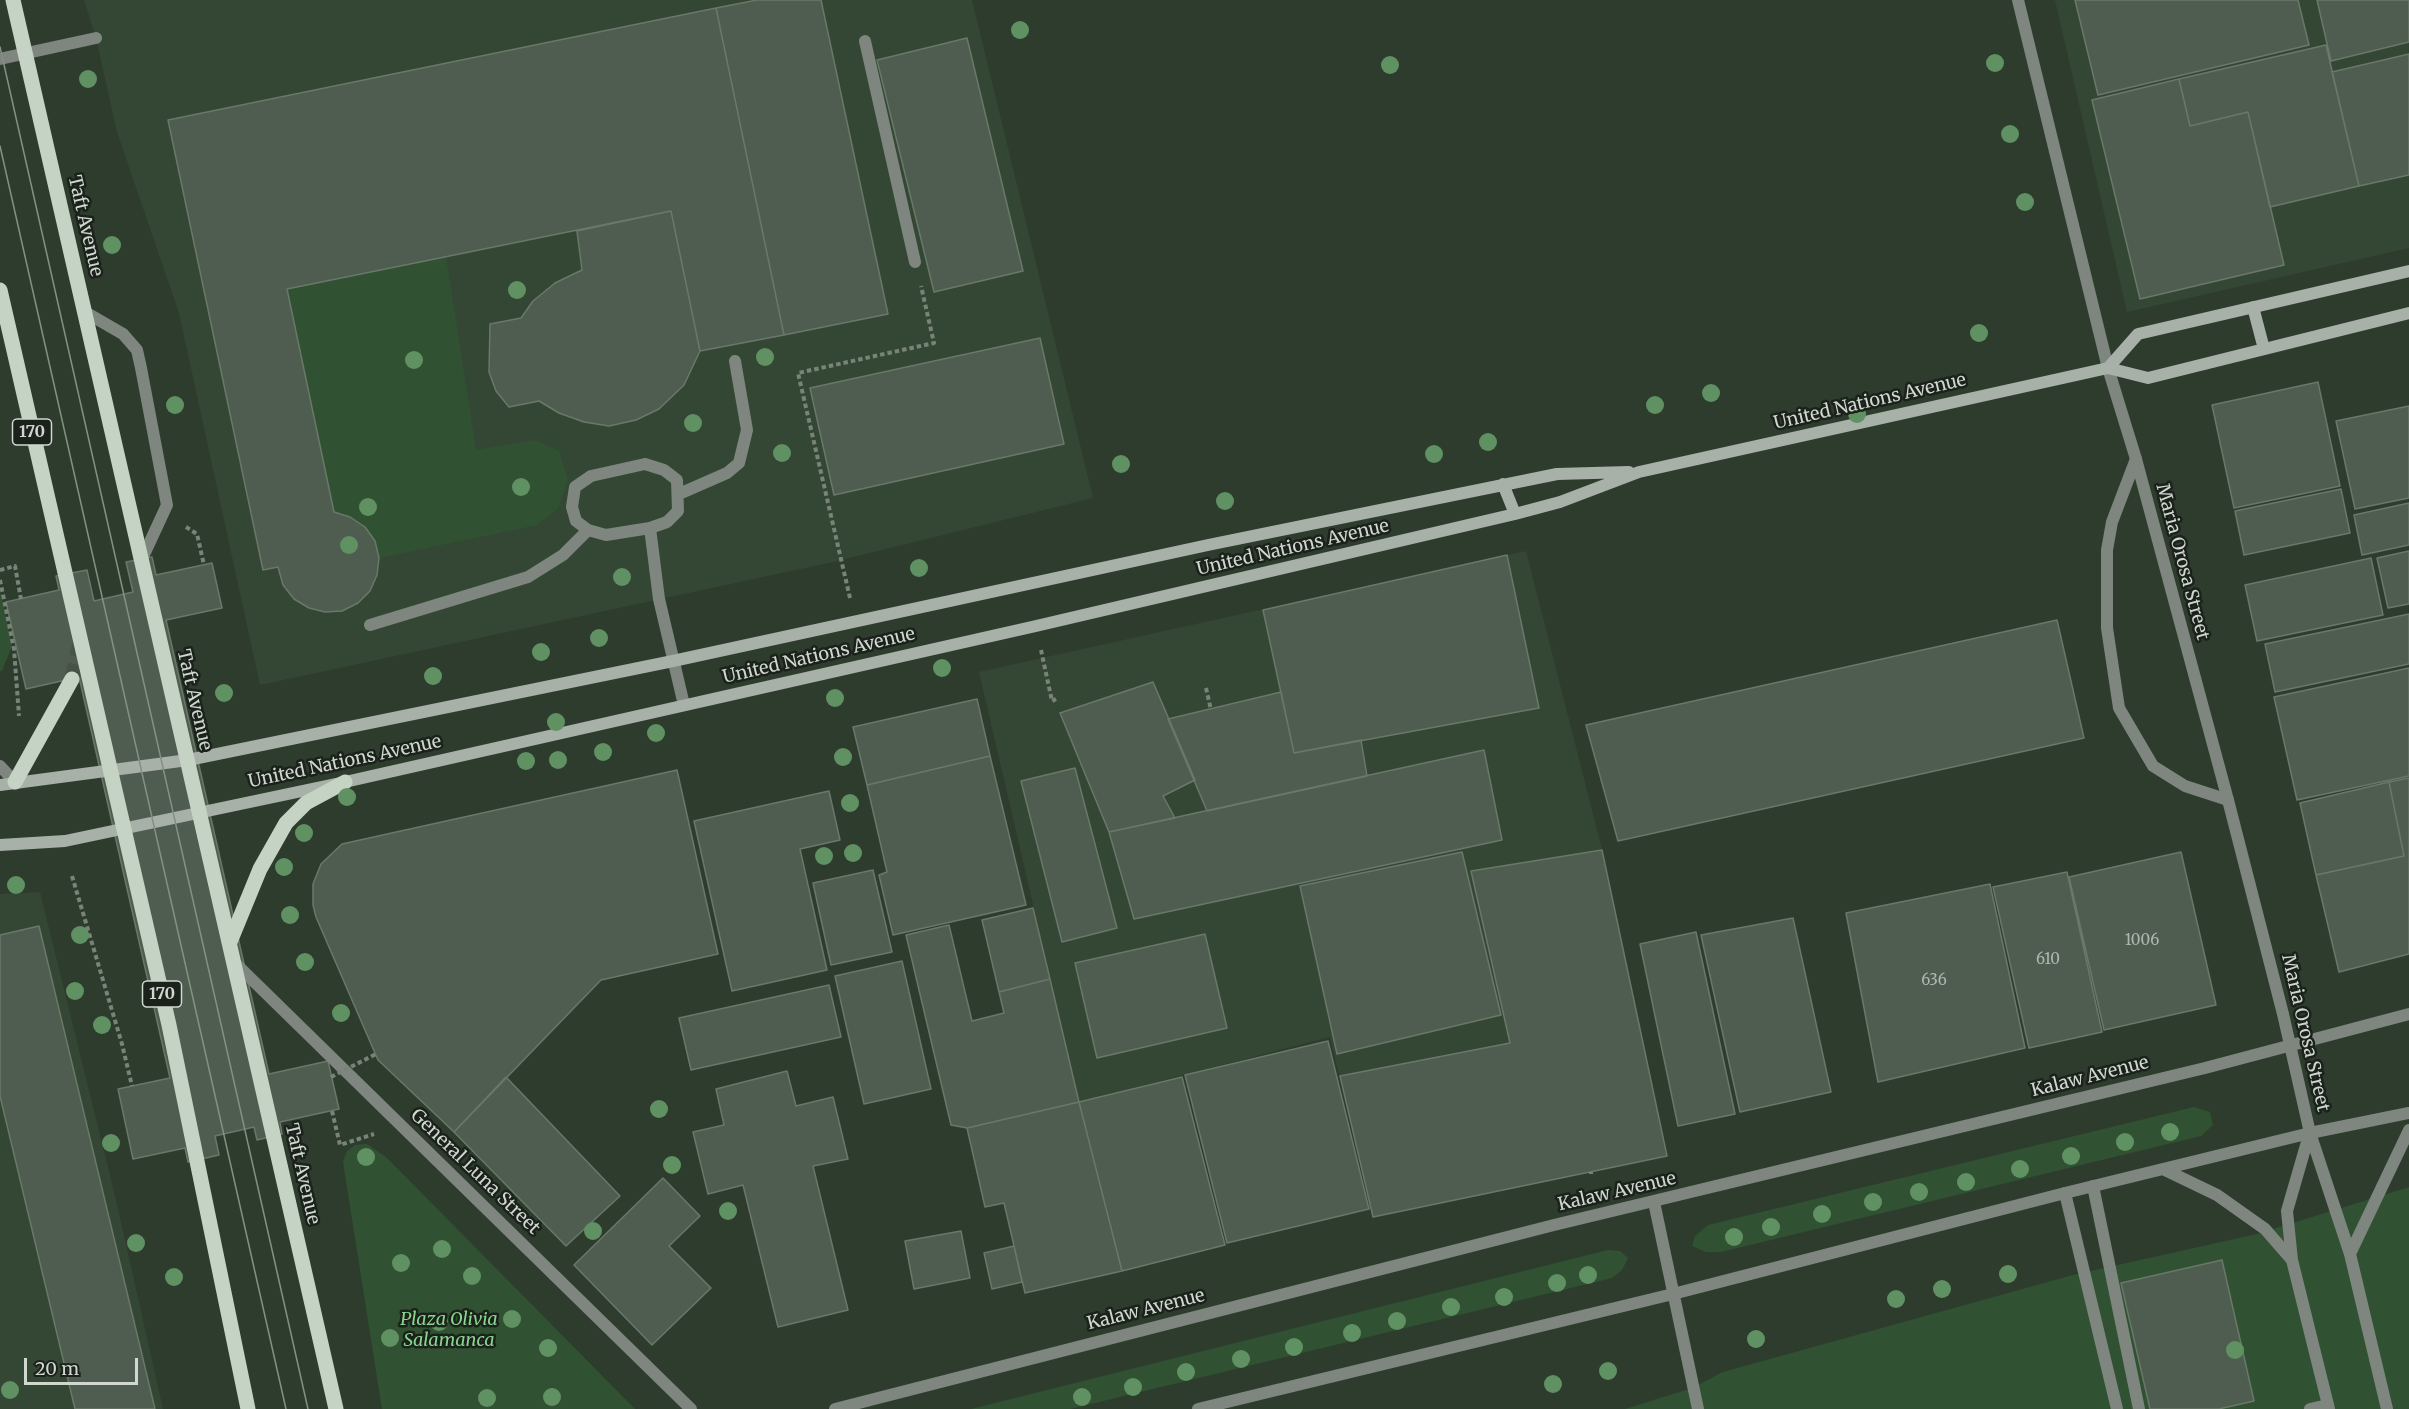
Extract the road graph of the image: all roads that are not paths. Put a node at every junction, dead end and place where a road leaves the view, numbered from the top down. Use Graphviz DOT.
graph roads {
  1 [pos="12,0"];
  2 [pos="2018,0"];
  3 [pos="96,38"];
  4 [pos="865,40"];
  5 [pos="25,53"];
  6 [pos="0,59"];
  7 [pos="915,262"];
  8 [pos="2409,271"];
  9 [pos="0,291"];
  10 [pos="2253,307"];
  11 [pos="85,312"];
  12 [pos="2409,313"];
  13 [pos="2264,349"];
  14 [pos="735,361"];
  15 [pos="2108,368"];
  16 [pos="2136,459"];
  17 [pos="1639,472"];
  18 [pos="1503,484"];
  19 [pos="679,494"];
  20 [pos="1515,514"];
  21 [pos="650,528"];
  22 [pos="588,530"];
  23 [pos="142,559"];
  24 [pos="370,625"];
  25 [pos="673,661"];
  26 [pos="72,679"];
  27 [pos="684,705"];
  28 [pos="188,760"];
  29 [pos="0,766"];
  30 [pos="110,771"];
  31 [pos="345,782"];
  32 [pos="8,784"];
  33 [pos="2228,800"];
  34 [pos="199,812"];
  35 [pos="123,829"];
  36 [pos="0,845"];
  37 [pos="230,942"];
  38 [pos="233,961"];
  39 [pos="2409,1014"];
  40 [pos="2291,1046"];
  41 [pos="2409,1113"];
  42 [pos="2409,1130"];
  43 [pos="2310,1133"];
  44 [pos="2163,1169"];
  45 [pos="2093,1186"];
  46 [pos="2066,1192"];
  47 [pos="1654,1202"];
  48 [pos="2350,1254"];
  49 [pos="2292,1260"];
  50 [pos="1673,1294"];
  51 [pos="2329,1407"];
  52 [pos="248,1409"];
  53 [pos="336,1409"];
  54 [pos="691,1409"];
  55 [pos="835,1409"];
  56 [pos="1198,1409"];
  57 [pos="1698,1409"];
  58 [pos="2117,1409"];
  59 [pos="2139,1409"];
  60 [pos="2310,1409"];
  61 [pos="2387,1409"];
  1 -- 5 [label="main road, Taft Avenue"];
  2 -- 15 [label="street, Maria Orosa Street"];
  3 -- 5 [label="street"];
  4 -- 7 [label="street"];
  5 -- 6 [label="street"];
  5 -- 11 [label="main road, Taft Avenue"];
  8 -- 10 [label="main road"];
  9 -- 30 [label="main road, 170"];
  10 -- 13 [label="main road"];
  10 -- 15 [label="main road"];
  11 -- 23 [label="main road, Taft Avenue"];
  11 -- 23 [label="street"];
  12 -- 13 [label="main road, United Nations Avenue"];
  13 -- 15 [label="main road, United Nations Avenue"];
  14 -- 19 [label="street"];
  15 -- 16 [label="street, Maria Orosa Street"];
  15 -- 17 [label="main road, United Nations Avenue"];
  16 -- 33 [label="street, Maria Orosa Street"];
  16 -- 33 [label="street"];
  17 -- 18 [label="main road, United Nations Avenue"];
  17 -- 20 [label="main road, United Nations Avenue"];
  18 -- 20 [label="main road"];
  18 -- 25 [label="main road, United Nations Avenue"];
  19 -- 21 [label="street"];
  19 -- 22 [label="street"];
  20 -- 27 [label="main road, United Nations Avenue"];
  21 -- 22 [label="street"];
  21 -- 25 [label="street"];
  22 -- 24 [label="street"];
  23 -- 28 [label="main road, Taft Avenue"];
  25 -- 27 [label="street"];
  25 -- 28 [label="main road, United Nations Avenue"];
  26 -- 32 [label="main road"];
  27 -- 31 [label="main road, United Nations Avenue"];
  28 -- 30 [label="main road, United Nations Avenue"];
  28 -- 34 [label="main road, Taft Avenue"];
  29 -- 32 [label="street"];
  30 -- 32 [label="main road, United Nations Avenue"];
  30 -- 35 [label="main road, 170"];
  31 -- 34 [label="main road, United Nations Avenue"];
  31 -- 37 [label="main road"];
  33 -- 40 [label="street, Maria Orosa Street"];
  34 -- 35 [label="main road, United Nations Avenue"];
  34 -- 37 [label="main road, Taft Avenue"];
  35 -- 36 [label="main road, United Nations Avenue"];
  35 -- 52 [label="main road, 170"];
  37 -- 38 [label="main road, Taft Avenue"];
  38 -- 53 [label="main road, Taft Avenue"];
  38 -- 54 [label="street, General Luna Street"];
  39 -- 40 [label="street, Kalaw Avenue"];
  40 -- 43 [label="street, Maria Orosa Street"];
  40 -- 47 [label="street, Kalaw Avenue"];
  41 -- 43 [label="street"];
  42 -- 48 [label="street"];
  43 -- 44 [label="street"];
  43 -- 48 [label="street, Maria Orosa Street"];
  43 -- 49 [label="street, Maria Orosa Street"];
  44 -- 45 [label="street"];
  44 -- 49 [label="street"];
  45 -- 46 [label="street"];
  45 -- 59 [label="street"];
  46 -- 50 [label="street"];
  46 -- 58 [label="street"];
  47 -- 50 [label="street"];
  47 -- 55 [label="street, Kalaw Avenue"];
  48 -- 61 [label="street, Maria Orosa Street"];
  49 -- 51 [label="street, Maria Orosa Street"];
  50 -- 56 [label="street"];
  50 -- 57 [label="street"];
  51 -- 60 [label="street"];
}
